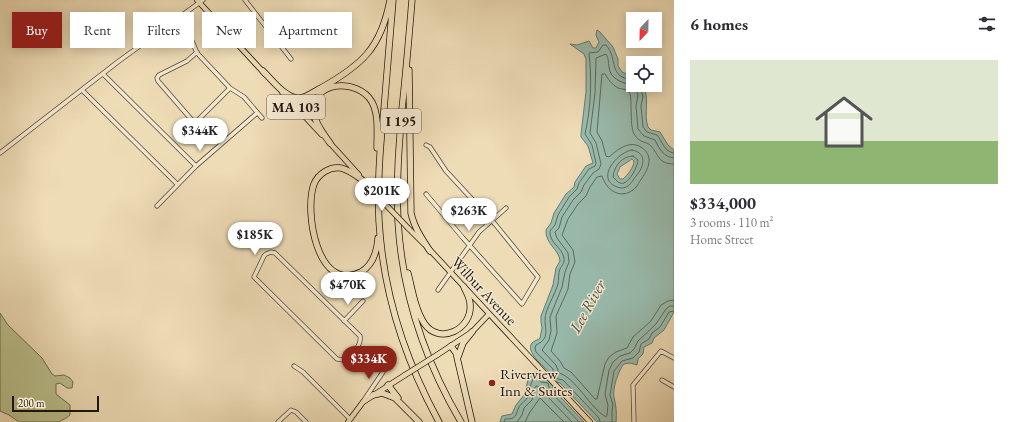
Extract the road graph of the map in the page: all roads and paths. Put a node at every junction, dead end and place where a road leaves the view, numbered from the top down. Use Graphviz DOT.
graph roads {
  1 [pos="245,0"];
  2 [pos="390,0"];
  3 [pos="393,0"];
  4 [pos="412,0"];
  5 [pos="200,1"];
  6 [pos="186,12"];
  7 [pos="409,32"];
  8 [pos="194,45"];
  9 [pos="138,48"];
  10 [pos="197,52"];
  11 [pos="291,59"];
  12 [pos="263,71"];
  13 [pos="103,74"];
  14 [pos="230,88"];
  15 [pos="82,90"];
  16 [pos="257,114"];
  17 [pos="262,118"];
  18 [pos="330,143"];
  19 [pos="426,145"];
  20 [pos="0,153"];
  21 [pos="196,166"];
  22 [pos="379,178"];
  23 [pos="177,184"];
  24 [pos="367,184"];
  25 [pos="426,194"];
  26 [pos="157,206"];
  27 [pos="506,208"];
  28 [pos="379,210"];
  29 [pos="492,220"];
  30 [pos="400,243"];
  31 [pos="469,245"];
  32 [pos="430,251"];
  33 [pos="450,272"];
  34 [pos="464,287"];
  35 [pos="438,290"];
  36 [pos="363,301"];
  37 [pos="489,314"];
  38 [pos="344,321"];
  39 [pos="472,332"];
  40 [pos="451,346"];
  41 [pos="356,348"];
  42 [pos="674,358"];
  43 [pos="385,361"];
  44 [pos="294,366"];
  45 [pos="459,366"];
  46 [pos="383,372"];
  47 [pos="662,380"];
  48 [pos="388,385"];
  49 [pos="674,387"];
  50 [pos="373,394"];
  51 [pos="363,402"];
  52 [pos="405,408"];
  53 [pos="349,420"];
  54 [pos="278,422"];
  55 [pos="306,422"];
  56 [pos="419,422"];
  57 [pos="439,422"];
  58 [pos="461,422"];
  59 [pos="472,422"];
  60 [pos="590,422"];
  61 [pos="634,422"];
  1 -- 11 [label="street"];
  2 -- 12 [label="highway"];
  3 -- 22 [label="highway, I 195"];
  4 -- 7 [label="highway, I 195"];
  5 -- 6 [label="street"];
  5 -- 12 [label="main road, Wilbur Avenue / MA 103"];
  7 -- 30 [label="highway, I 195"];
  7 -- 32 [label="highway"];
  8 -- 10 [label="street"];
  9 -- 13 [label="street"];
  10 -- 14 [label="street"];
  10 -- 14 [label="street"];
  12 -- 18 [label="main road, Wilbur Avenue / MA 103"];
  13 -- 15 [label="street"];
  13 -- 21 [label="street"];
  14 -- 16 [label="street"];
  15 -- 20 [label="street"];
  15 -- 23 [label="street"];
  16 -- 17 [label="street"];
  16 -- 21 [label="street"];
  18 -- 22 [label="highway"];
  18 -- 24 [label="main road, Wilbur Avenue / MA 103"];
  19 -- 29 [label="street"];
  21 -- 23 [label="street"];
  22 -- 28 [label="highway, I 195"];
  23 -- 26 [label="street"];
  24 -- 28 [label="highway"];
  24 -- 32 [label="main road, Wilbur Avenue / MA 103, bridge"];
  25 -- 31 [label="street"];
  27 -- 29 [label="street"];
  28 -- 57 [label="highway, I 195"];
  29 -- 31 [label="street"];
  29 -- 31 [label="street"];
  30 -- 34 [label="highway"];
  30 -- 58 [label="highway, I 195"];
  31 -- 33 [label="street"];
  32 -- 33 [label="main road, Wilbur Avenue / MA 103"];
  33 -- 34 [label="main road, Wilbur Avenue / MA 103"];
  33 -- 35 [label="street"];
  34 -- 37 [label="main road, Wilbur Avenue / MA 103"];
  36 -- 38 [label="street"];
  37 -- 39 [label="main road"];
  37 -- 60 [label="main road, Wilbur Avenue / MA 103"];
  38 -- 41 [label="street"];
  38 -- 41 [label="street"];
  39 -- 40 [label="main road"];
  39 -- 45 [label="highway"];
  40 -- 45 [label="highway"];
  40 -- 48 [label="main road, bridge"];
  41 -- 46 [label="street"];
  42 -- 61 [label="street"];
  43 -- 46 [label="street"];
  44 -- 53 [label="street"];
  45 -- 59 [label="highway"];
  46 -- 51 [label="street"];
  47 -- 49 [label="street"];
  48 -- 50 [label="main road"];
  48 -- 52 [label="highway"];
  50 -- 51 [label="main road"];
  50 -- 52 [label="highway"];
  51 -- 53 [label="main road"];
  52 -- 56 [label="highway"];
  54 -- 55 [label="street"];
}
